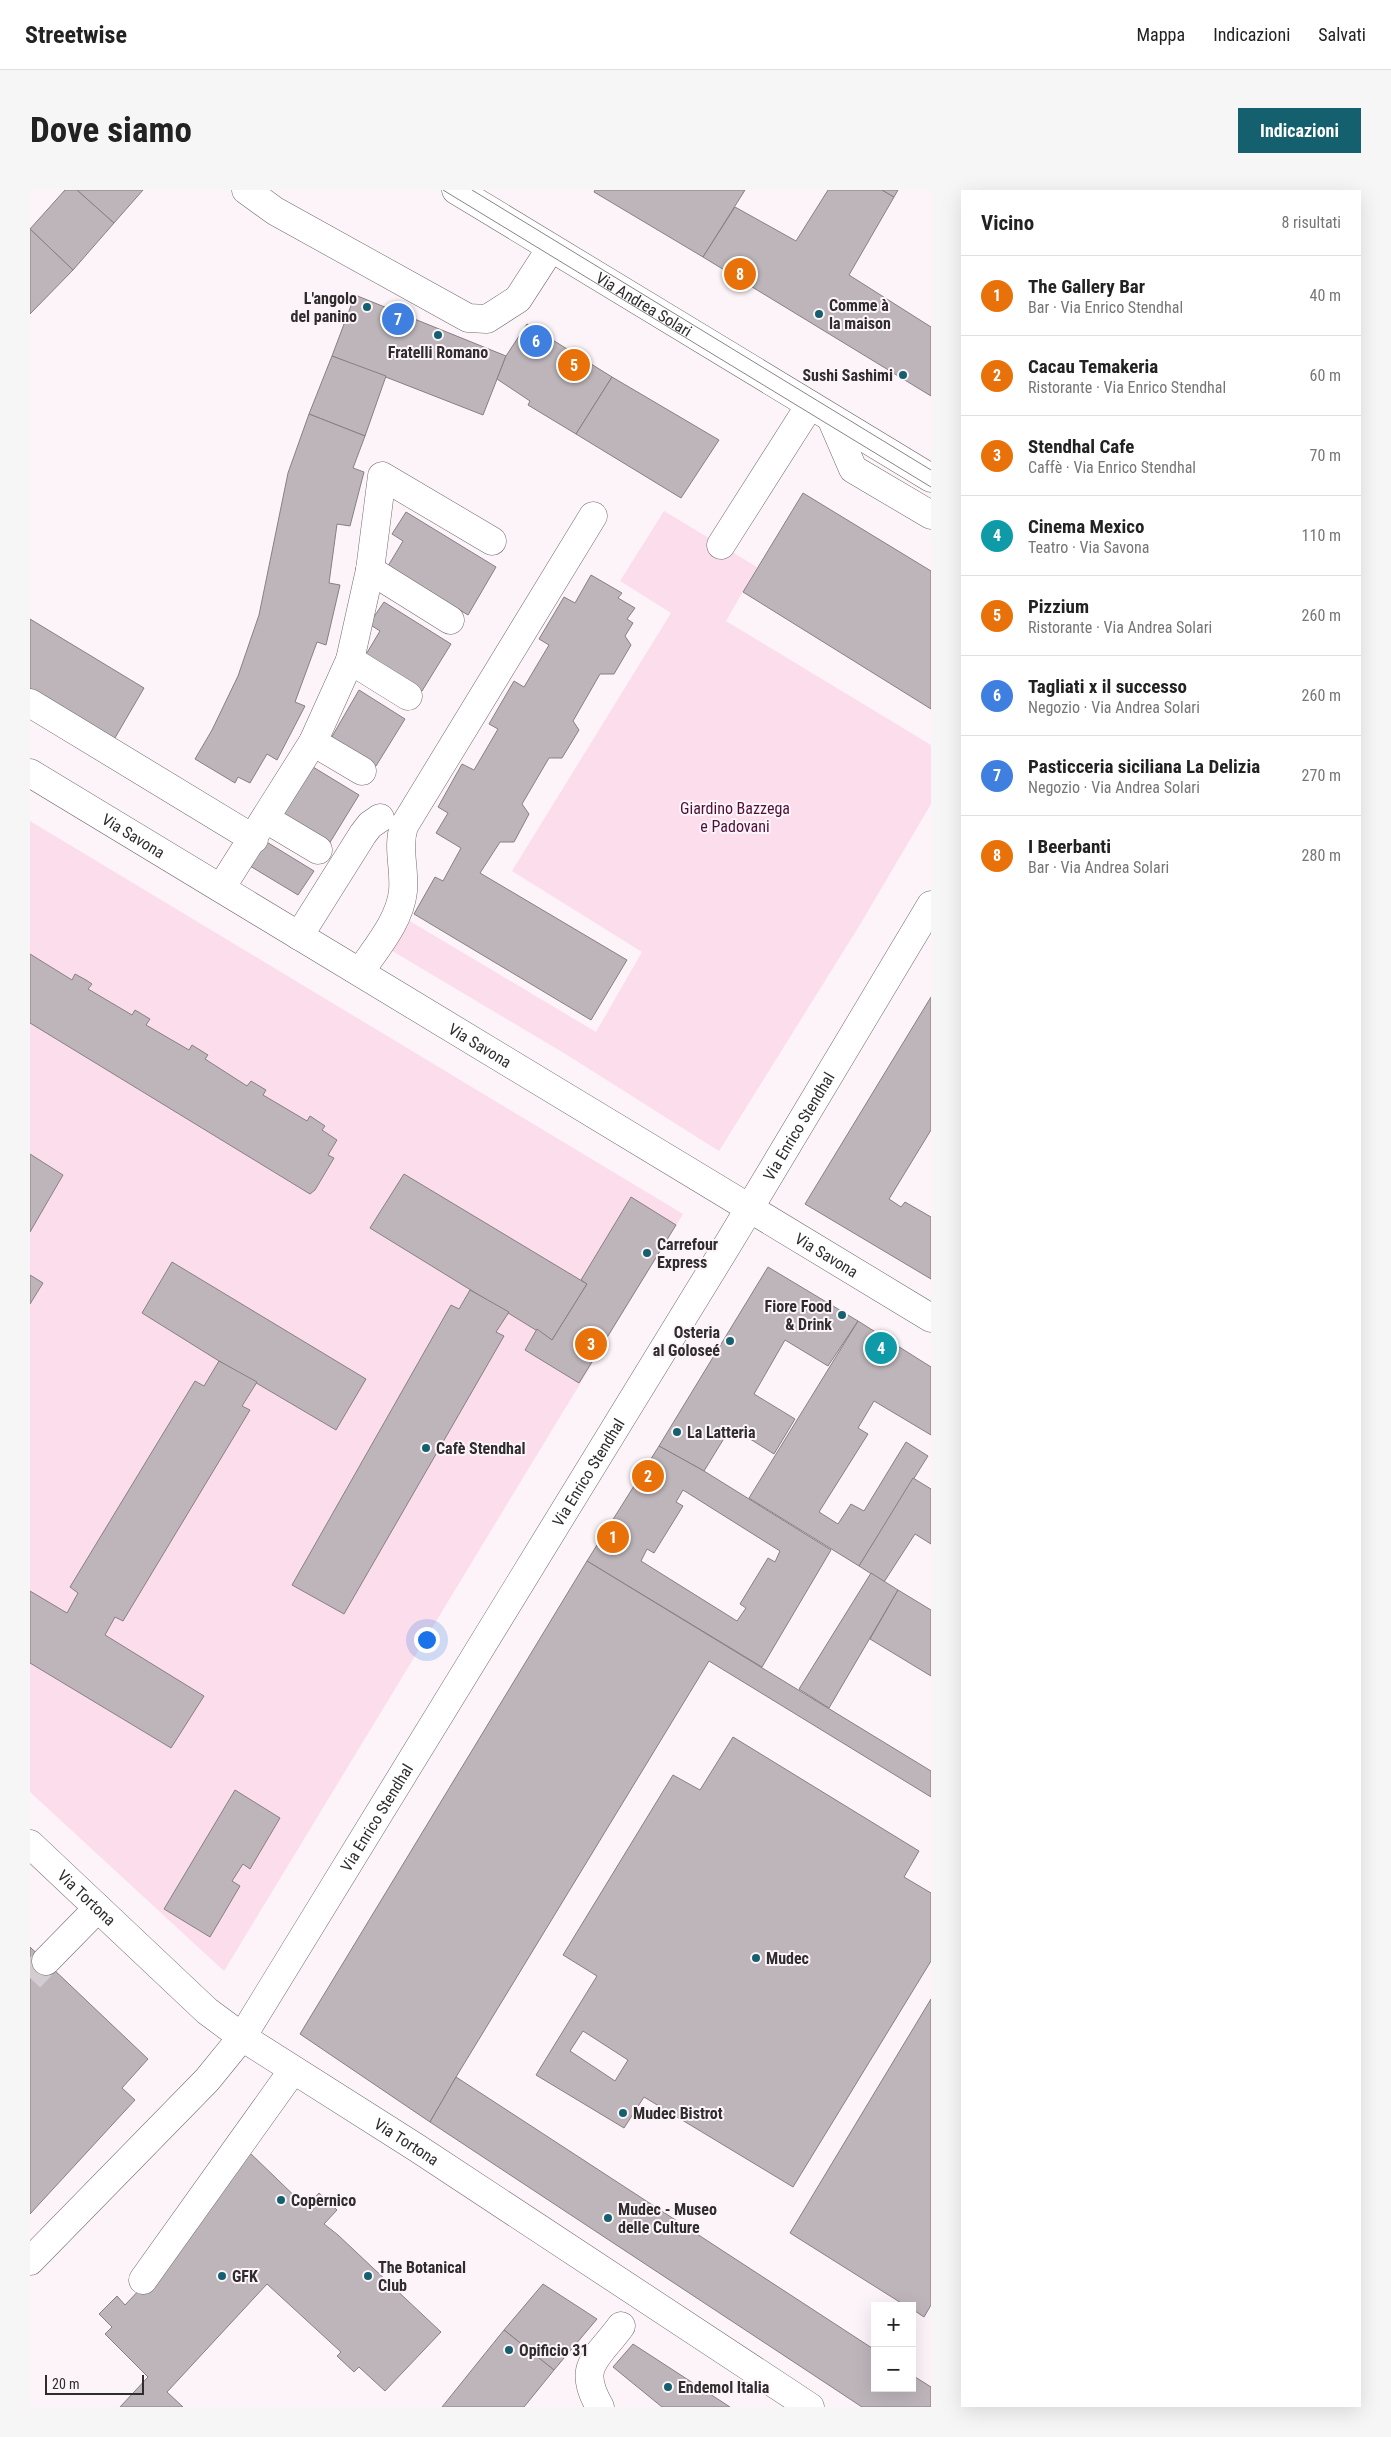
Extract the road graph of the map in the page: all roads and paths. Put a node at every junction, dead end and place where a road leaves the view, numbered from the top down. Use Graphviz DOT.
graph roads {
  1 [pos="246,190"];
  2 [pos="456,190"];
  3 [pos="282,200"];
  4 [pos="552,248"];
  5 [pos="821,412"];
  6 [pos="931,478"];
  7 [pos="594,516"];
  8 [pos="931,516"];
  9 [pos="492,541"];
  10 [pos="721,545"];
  11 [pos="370,570"];
  12 [pos="450,620"];
  13 [pos="350,660"];
  14 [pos="408,696"];
  15 [pos="30,702"];
  16 [pos="313,742"];
  17 [pos="362,771"];
  18 [pos="30,772"];
  19 [pos="380,818"];
  20 [pos="260,829"];
  21 [pos="318,850"];
  22 [pos="221,888"];
  23 [pos="931,905"];
  24 [pos="299,936"];
  25 [pos="360,972"];
  26 [pos="749,1208"];
  27 [pos="931,1318"];
  28 [pos="30,1844"];
  29 [pos="98,1908"];
  30 [pos="46,1962"];
  31 [pos="242,2037"];
  32 [pos="293,2070"];
  33 [pos="30,2260"];
  34 [pos="143,2280"];
  35 [pos="621,2326"];
  36 [pos="600,2407"];
  37 [pos="810,2407"];
  1 -- 3 [label="street"];
  2 -- 4 [label="street, Via Andrea Solari"];
  3 -- 4 [label="street"];
  4 -- 5 [label="street, Via Andrea Solari"];
  5 -- 6 [label="street, Via Andrea Solari"];
  5 -- 8 [label="street"];
  5 -- 10 [label="street"];
  7 -- 25 [label="street"];
  9 -- 11 [label="street"];
  11 -- 12 [label="street"];
  11 -- 13 [label="street"];
  13 -- 14 [label="street"];
  13 -- 16 [label="street"];
  15 -- 20 [label="street"];
  16 -- 17 [label="street"];
  16 -- 20 [label="street"];
  18 -- 22 [label="street, Via Savona"];
  19 -- 24 [label="street"];
  20 -- 21 [label="street"];
  20 -- 22 [label="street"];
  22 -- 24 [label="street, Via Savona"];
  23 -- 26 [label="street, Via Enrico Stendhal"];
  24 -- 25 [label="street, Via Savona"];
  25 -- 26 [label="street, Via Savona"];
  26 -- 27 [label="street, Via Savona"];
  26 -- 31 [label="street, Via Enrico Stendhal"];
  28 -- 29 [label="street, Via Tortona"];
  29 -- 30 [label="street"];
  29 -- 31 [label="street, Via Tortona"];
  31 -- 32 [label="street, Via Tortona"];
  31 -- 33 [label="street, Via Enrico Stendhal"];
  32 -- 34 [label="street"];
  32 -- 37 [label="street, Via Tortona"];
  35 -- 36 [label="street"];
}
